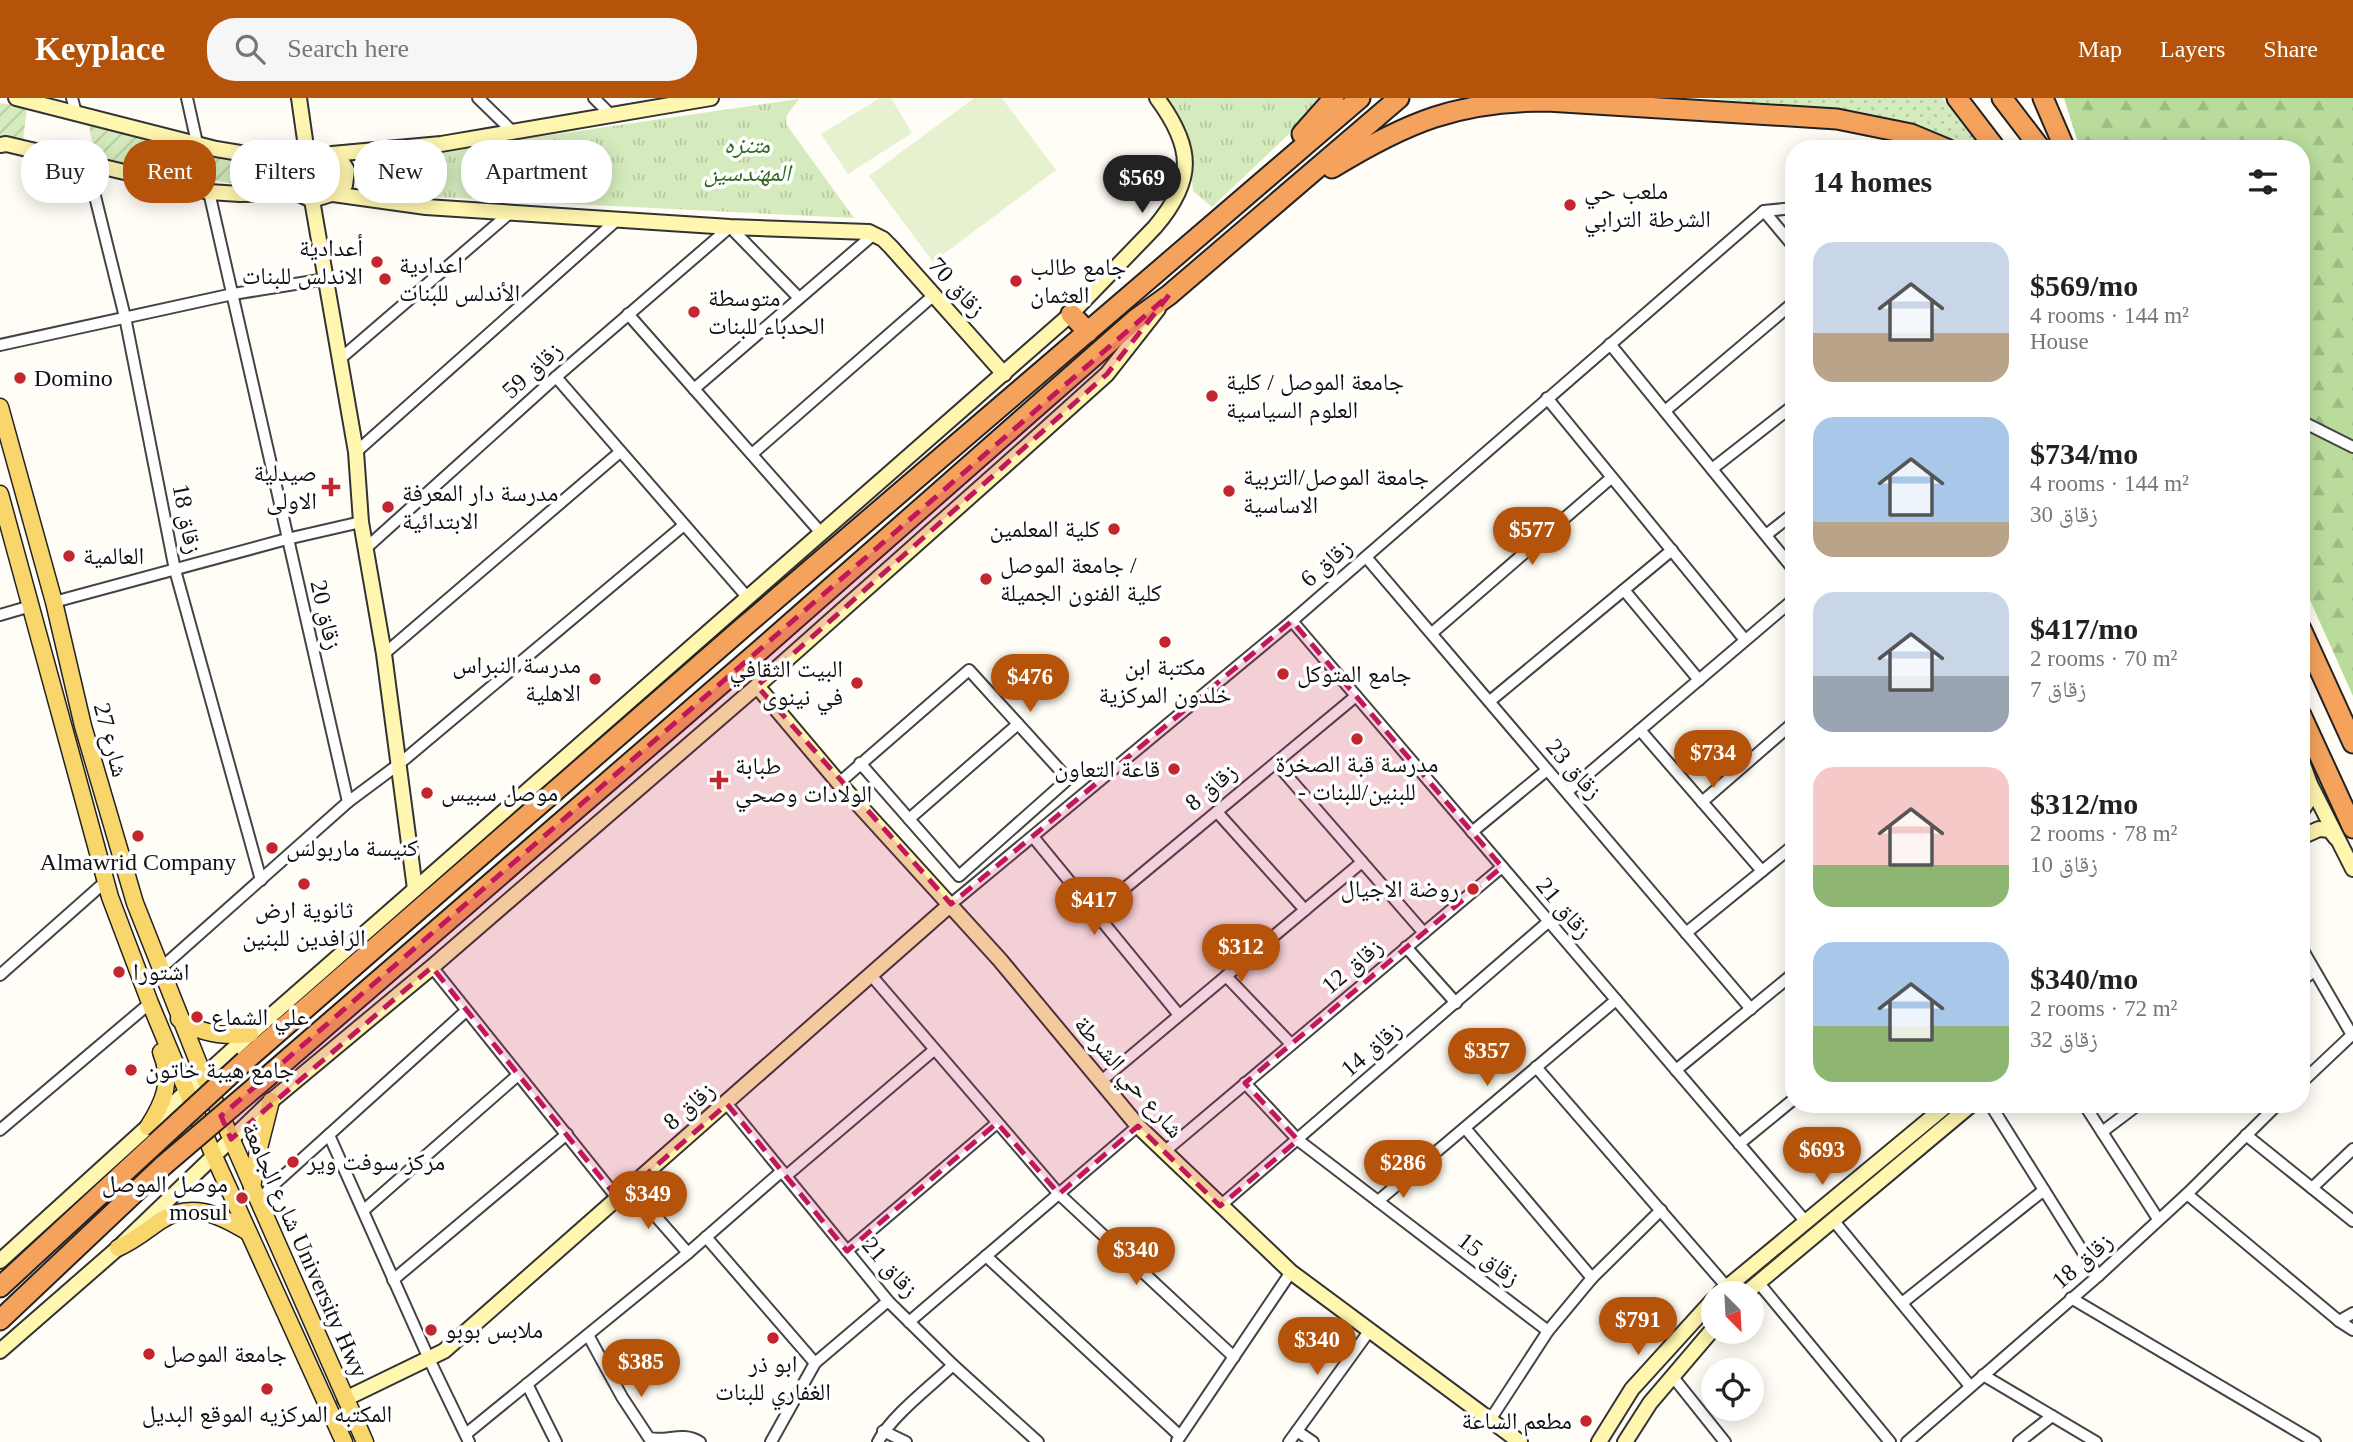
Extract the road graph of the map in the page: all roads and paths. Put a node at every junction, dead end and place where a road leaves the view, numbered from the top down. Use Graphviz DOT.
graph roads {
  1 [pos="16,98"];
  2 [pos="72,98"];
  3 [pos="187,98"];
  4 [pos="299,98"];
  5 [pos="478,98"];
  6 [pos="594,98"];
  7 [pos="709,98"];
  8 [pos="1157,98"];
  9 [pos="1334,98"];
  10 [pos="1360,98"];
  11 [pos="1399,98"];
  12 [pos="1957,98"];
  13 [pos="2002,98"];
  14 [pos="2043,98"];
  15 [pos="76,113"];
  16 [pos="612,116"];
  17 [pos="513,132"];
  18 [pos="185,140"];
  19 [pos="196,140"];
  20 [pos="305,140"];
  21 [pos="1925,140"];
  22 [pos="1989,140"];
  23 [pos="2034,140"];
  24 [pos="2061,140"];
  25 [pos="447,141"];
  26 [pos="0,145"];
  27 [pos="21,148"];
  28 [pos="340,160"];
  29 [pos="354,168"];
  30 [pos="348,172"];
  31 [pos="354,179"];
  32 [pos="340,188"];
  33 [pos="1240,201"];
  34 [pos="97,203"];
  35 [pos="212,203"];
  36 [pos="313,203"];
  37 [pos="393,203"];
  38 [pos="1785,209"];
  39 [pos="1764,211"];
  40 [pos="511,212"];
  41 [pos="1265,214"];
  42 [pos="618,219"];
  43 [pos="730,226"];
  44 [pos="874,234"];
  45 [pos="1785,236"];
  46 [pos="326,279"];
  47 [pos="233,294"];
  48 [pos="934,295"];
  49 [pos="1169,295"];
  50 [pos="799,298"];
  51 [pos="1785,310"];
  52 [pos="628,314"];
  53 [pos="1071,314"];
  54 [pos="124,317"];
  55 [pos="1088,332"];
  56 [pos="1611,344"];
  57 [pos="0,345"];
  58 [pos="340,359"];
  59 [pos="1004,374"];
  60 [pos="556,377"];
  61 [pos="694,389"];
  62 [pos="1548,398"];
  63 [pos="0,407"];
  64 [pos="1665,411"];
  65 [pos="1785,412"];
  66 [pos="2310,426"];
  67 [pos="3,431"];
  68 [pos="2353,447"];
  69 [pos="356,452"];
  70 [pos="620,452"];
  71 [pos="752,454"];
  72 [pos="1713,470"];
  73 [pos="1611,478"];
  74 [pos="0,494"];
  75 [pos="1785,520"];
  76 [pos="361,522"];
  77 [pos="684,525"];
  78 [pos="822,534"];
  79 [pos="1766,535"];
  80 [pos="287,539"];
  81 [pos="365,549"];
  82 [pos="1672,550"];
  83 [pos="1366,557"];
  84 [pos="1785,559"];
  85 [pos="175,569"];
  86 [pos="1624,590"];
  87 [pos="748,598"];
  88 [pos="54,602"];
  89 [pos="31,606"];
  90 [pos="1785,606"];
  91 [pos="0,615"];
  92 [pos="1292,621"];
  93 [pos="1432,633"];
  94 [pos="1745,640"];
  95 [pos="2310,649"];
  96 [pos="384,654"];
  97 [pos="1699,680"];
  98 [pos="757,686"];
  99 [pos="1356,696"];
  100 [pos="1490,701"];
  101 [pos="1018,724"];
  102 [pos="1640,730"];
  103 [pos="1785,730"];
  104 [pos="2310,739"];
  105 [pos="2353,743"];
  106 [pos="860,763"];
  107 [pos="1276,763"];
  108 [pos="398,764"];
  109 [pos="1547,770"];
  110 [pos="839,783"];
  111 [pos="2310,784"];
  112 [pos="1567,792"];
  113 [pos="348,802"];
  114 [pos="1702,802"];
  115 [pos="1217,811"];
  116 [pos="909,819"];
  117 [pos="1472,832"];
  118 [pos="2310,833"];
  119 [pos="2345,834"];
  120 [pos="1034,838"];
  121 [pos="1785,852"];
  122 [pos="1362,862"];
  123 [pos="1502,867"];
  124 [pos="2353,869"];
  125 [pos="1762,871"];
  126 [pos="261,880"];
  127 [pos="105,882"];
  128 [pos="415,889"];
  129 [pos="951,904"];
  130 [pos="1305,910"];
  131 [pos="1095,913"];
  132 [pos="1548,922"];
  133 [pos="1424,933"];
  134 [pos="1686,933"];
  135 [pos="1406,947"];
  136 [pos="2310,964"];
  137 [pos="432,967"];
  138 [pos="160,969"];
  139 [pos="2314,971"];
  140 [pos="870,974"];
  141 [pos="2310,974"];
  142 [pos="0,975"];
  143 [pos="1227,976"];
  144 [pos="1785,981"];
  145 [pos="1616,1000"];
  146 [pos="150,1003"];
  147 [pos="1455,1003"];
  148 [pos="1751,1009"];
  149 [pos="466,1011"];
  150 [pos="1179,1015"];
  151 [pos="179,1019"];
  152 [pos="250,1034"];
  153 [pos="2352,1034"];
  154 [pos="1292,1044"];
  155 [pos="934,1050"];
  156 [pos="1536,1067"];
  157 [pos="1676,1070"];
  158 [pos="2310,1074"];
  159 [pos="518,1075"];
  160 [pos="204,1077"];
  161 [pos="1100,1082"];
  162 [pos="1245,1083"];
  163 [pos="187,1092"];
  164 [pos="271,1101"];
  165 [pos="727,1104"];
  166 [pos="1785,1106"];
  167 [pos="1937,1113"];
  168 [pos="1961,1113"];
  169 [pos="1996,1113"];
  170 [pos="2090,1113"];
  171 [pos="2127,1113"];
  172 [pos="2269,1113"];
  173 [pos="997,1123"];
  174 [pos="1138,1126"];
  175 [pos="1465,1128"];
  176 [pos="0,1130"];
  177 [pos="2102,1132"];
  178 [pos="567,1134"];
  179 [pos="152,1135"];
  180 [pos="329,1135"];
  181 [pos="2246,1135"];
  182 [pos="231,1139"];
  183 [pos="1298,1140"];
  184 [pos="1739,1144"];
  185 [pos="2353,1149"];
  186 [pos="1164,1152"];
  187 [pos="213,1154"];
  188 [pos="784,1174"];
  189 [pos="631,1188"];
  190 [pos="2312,1188"];
  191 [pos="2044,1190"];
  192 [pos="1059,1194"];
  193 [pos="2187,1194"];
  194 [pos="255,1195"];
  195 [pos="618,1199"];
  196 [pos="1378,1201"];
  197 [pos="1220,1206"];
  198 [pos="364,1210"];
  199 [pos="1661,1210"];
  200 [pos="1833,1220"];
  201 [pos="2158,1220"];
  202 [pos="2353,1221"];
  203 [pos="1806,1222"];
  204 [pos="246,1231"];
  205 [pos="706,1237"];
  206 [pos="118,1248"];
  207 [pos="847,1251"];
  208 [pos="688,1253"];
  209 [pos="986,1256"];
  210 [pos="0,1261"];
  211 [pos="1291,1272"];
  212 [pos="2098,1276"];
  213 [pos="1592,1278"];
  214 [pos="393,1280"];
  215 [pos="1716,1281"];
  216 [pos="1734,1281"];
  217 [pos="1759,1281"];
  218 [pos="0,1287"];
  219 [pos="1764,1289"];
  220 [pos="2071,1298"];
  221 [pos="888,1301"];
  222 [pos="1902,1303"];
  223 [pos="1701,1313"];
  224 [pos="2353,1313"];
  225 [pos="0,1320"];
  226 [pos="2339,1321"];
  227 [pos="909,1322"];
  228 [pos="1370,1330"];
  229 [pos="2353,1330"];
  230 [pos="1548,1331"];
  231 [pos="589,1335"];
  232 [pos="1701,1343"];
  233 [pos="0,1351"];
  234 [pos="1234,1357"];
  235 [pos="429,1359"];
  236 [pos="815,1363"];
  237 [pos="953,1365"];
  238 [pos="1983,1375"];
  239 [pos="1673,1377"];
  240 [pos="527,1384"];
  241 [pos="1970,1386"];
  242 [pos="345,1399"];
  243 [pos="2052,1416"];
  244 [pos="1490,1420"];
  245 [pos="1297,1431"];
  246 [pos="881,1437"];
  247 [pos="467,1438"];
  248 [pos="1178,1439"];
  249 [pos="344,1442"];
  250 [pos="365,1442"];
  251 [pos="556,1442"];
  252 [pos="700,1442"];
  253 [pos="771,1442"];
  254 [pos="906,1442"];
  255 [pos="1038,1442"];
  256 [pos="1289,1442"];
  257 [pos="1313,1442"];
  258 [pos="1520,1442"];
  259 [pos="1599,1442"];
  260 [pos="1625,1442"];
  261 [pos="1725,1442"];
  262 [pos="1889,1442"];
  263 [pos="1907,1442"];
  264 [pos="2019,1442"];
  265 [pos="2096,1442"];
  266 [pos="2315,1442"];
  1 -- 15 [label="street"];
  2 -- 15 [label="street"];
  3 -- 19 [label="street"];
  4 -- 20 [label="street"];
  5 -- 17 [label="street"];
  6 -- 16 [label="street"];
  7 -- 16 [label="street"];
  8 -- 53 [label="street"];
  9 -- 33 [label="highway"];
  10 -- 33 [label="highway"];
  11 -- 41 [label="highway"];
  12 -- 22 [label="highway"];
  13 -- 23 [label="highway"];
  14 -- 24 [label="highway"];
  15 -- 18 [label="street"];
  16 -- 17 [label="street"];
  17 -- 25 [label="street"];
  21 -- 41 [label="highway"];
  26 -- 27 [label="street"];
  28 -- 30 [label="street"];
  29 -- 30 [label="street"];
  30 -- 31 [label="street"];
  30 -- 32 [label="street"];
  33 -- 55 [label="highway"];
  34 -- 54 [label="street, زقاق 18"];
  35 -- 47 [label="street, زقاق 20"];
  36 -- 46 [label="street"];
  37 -- 40 [label="street"];
  38 -- 39 [label="street"];
  39 -- 45 [label="street"];
  39 -- 56 [label="street, زقاق 6"];
  40 -- 42 [label="street"];
  40 -- 58 [label="street"];
  41 -- 49 [label="highway"];
  42 -- 43 [label="street"];
  42 -- 69 [label="street"];
  43 -- 44 [label="street"];
  43 -- 50 [label="street"];
  43 -- 52 [label="street, زقاق 59"];
  44 -- 48 [label="street, زقاق 70"];
  44 -- 50 [label="street"];
  46 -- 47 [label="street"];
  46 -- 58 [label="street"];
  47 -- 54 [label="street"];
  47 -- 80 [label="street, زقاق 20"];
  48 -- 59 [label="street, زقاق 70"];
  48 -- 71 [label="street"];
  49 -- 98 [label="street"];
  49 -- 225 [label="highway, bridge"];
  50 -- 61 [label="street"];
  51 -- 64 [label="street"];
  52 -- 60 [label="street, زقاق 59"];
  52 -- 61 [label="street"];
  53 -- 55 [label="highway"];
  53 -- 59 [label="street"];
  54 -- 57 [label="street"];
  54 -- 85 [label="street, زقاق 18"];
  55 -- 179 [label="highway, bridge"];
  56 -- 62 [label="street, زقاق 6"];
  56 -- 64 [label="street"];
  58 -- 69 [label="street"];
  59 -- 78 [label="street"];
  60 -- 70 [label="street"];
  60 -- 81 [label="street, زقاق 59"];
  61 -- 71 [label="street"];
  62 -- 73 [label="street"];
  62 -- 83 [label="street, زقاق 6"];
  63 -- 67 [label="main road, شارع 27"];
  64 -- 72 [label="street"];
  65 -- 72 [label="street"];
  66 -- 68 [label="street"];
  67 -- 88 [label="main road, شارع 27"];
  69 -- 76 [label="street"];
  70 -- 77 [label="street"];
  70 -- 96 [label="street"];
  71 -- 78 [label="street"];
  72 -- 79 [label="street"];
  73 -- 82 [label="street"];
  73 -- 93 [label="street"];
  74 -- 89 [label="main road, شارع 27"];
  75 -- 79 [label="street"];
  76 -- 80 [label="street"];
  76 -- 81 [label="street"];
  77 -- 87 [label="street"];
  77 -- 108 [label="street"];
  78 -- 87 [label="street"];
  79 -- 84 [label="street"];
  80 -- 85 [label="street"];
  80 -- 113 [label="street, زقاق 20"];
  81 -- 96 [label="street"];
  82 -- 86 [label="street"];
  82 -- 94 [label="street"];
  83 -- 92 [label="street, زقاق 6"];
  83 -- 93 [label="street, زقاق 23"];
  85 -- 88 [label="street"];
  85 -- 126 [label="street, زقاق 18"];
  86 -- 97 [label="street"];
  86 -- 100 [label="street"];
  87 -- 128 [label="street"];
  88 -- 138 [label="main road, شارع 27"];
  89 -- 91 [label="street"];
  89 -- 127 [label="main road, شارع 27"];
  90 -- 94 [label="street"];
  92 -- 99 [label="street, زقاق 21"];
  92 -- 120 [label="street, زقاق 6"];
  93 -- 100 [label="street, زقاق 23"];
  94 -- 97 [label="street"];
  95 -- 105 [label="highway"];
  96 -- 108 [label="street"];
  97 -- 102 [label="street"];
  98 -- 110 [label="street, شارع حي الشرطة"];
  98 -- 137 [label="street"];
  99 -- 107 [label="street, زقاق 8"];
  99 -- 117 [label="street, زقاق 21"];
  100 -- 109 [label="street, زقاق 23"];
  101 -- 106 [label="street"];
  101 -- 116 [label="street"];
  101 -- 116 [label="street"];
  102 -- 112 [label="street"];
  102 -- 114 [label="street"];
  103 -- 114 [label="street"];
  104 -- 119 [label="highway"];
  106 -- 110 [label="street"];
  106 -- 116 [label="street"];
  107 -- 115 [label="street, زقاق 8"];
  107 -- 122 [label="street"];
  108 -- 113 [label="street"];
  108 -- 128 [label="street"];
  109 -- 112 [label="street, زقاق 23"];
  109 -- 117 [label="street"];
  110 -- 129 [label="street, شارع حي الشرطة"];
  111 -- 119 [label="street"];
  112 -- 134 [label="street, زقاق 23"];
  113 -- 126 [label="street"];
  114 -- 125 [label="street"];
  115 -- 130 [label="street"];
  115 -- 131 [label="street, زقاق 8"];
  117 -- 123 [label="street, زقاق 21"];
  118 -- 119 [label="street"];
  119 -- 124 [label="street"];
  120 -- 129 [label="street, زقاق 6"];
  120 -- 131 [label="street"];
  121 -- 125 [label="street"];
  122 -- 130 [label="street"];
  122 -- 133 [label="street"];
  123 -- 132 [label="street, زقاق 21"];
  123 -- 133 [label="street, زقاق 12"];
  125 -- 134 [label="street"];
  126 -- 138 [label="street"];
  127 -- 142 [label="street"];
  127 -- 146 [label="main road, شارع 27"];
  128 -- 152 [label="street"];
  129 -- 140 [label="street, زقاق 8"];
  129 -- 161 [label="street, شارع حي الشرطة"];
  130 -- 143 [label="street"];
  131 -- 150 [label="street"];
  132 -- 145 [label="street, زقاق 21"];
  132 -- 147 [label="street, زقاق 14"];
  133 -- 135 [label="street, زقاق 12"];
  134 -- 148 [label="street, زقاق 23"];
  135 -- 147 [label="street"];
  135 -- 154 [label="street, زقاق 12"];
  136 -- 139 [label="street"];
  137 -- 149 [label="street"];
  137 -- 164 [label="street"];
  138 -- 151 [label="main road, شارع 27"];
  139 -- 141 [label="street"];
  139 -- 153 [label="street"];
  140 -- 155 [label="street"];
  140 -- 165 [label="street, زقاق 8"];
  143 -- 150 [label="street"];
  143 -- 154 [label="street"];
  144 -- 148 [label="street"];
  145 -- 156 [label="street"];
  145 -- 157 [label="street, زقاق 21"];
  146 -- 163 [label="main road, شارع 27"];
  146 -- 176 [label="street"];
  146 -- 179 [label="main road"];
  147 -- 183 [label="street, زقاق 14"];
  148 -- 157 [label="street"];
  149 -- 159 [label="street"];
  149 -- 180 [label="street"];
  150 -- 161 [label="street"];
  151 -- 152 [label="main road"];
  151 -- 160 [label="main road, شارع 27"];
  152 -- 160 [label="street"];
  153 -- 158 [label="street"];
  154 -- 162 [label="street, زقاق 12"];
  155 -- 173 [label="street"];
  155 -- 188 [label="street"];
  156 -- 175 [label="street"];
  156 -- 199 [label="street"];
  157 -- 184 [label="street, زقاق 21"];
  159 -- 178 [label="street"];
  159 -- 198 [label="street"];
  160 -- 163 [label="street"];
  160 -- 182 [label="main road, شارع الجامعة University Hwy"];
  161 -- 174 [label="street, شارع حي الشرطة"];
  162 -- 183 [label="street, زقاق 15"];
  162 -- 186 [label="street, زقاق 12"];
  163 -- 179 [label="street"];
  163 -- 187 [label="main road, شارع الجامعة University Hwy"];
  164 -- 182 [label="street"];
  164 -- 194 [label="main road"];
  165 -- 188 [label="street, زقاق 21"];
  165 -- 189 [label="street, زقاق 8"];
  166 -- 184 [label="street"];
  167 -- 203 [label="street"];
  168 -- 200 [label="street"];
  169 -- 191 [label="street"];
  170 -- 177 [label="street"];
  171 -- 177 [label="street"];
  172 -- 181 [label="street, زقاق 18"];
  173 -- 192 [label="street"];
  173 -- 207 [label="street"];
  174 -- 186 [label="street, شارع حي الشرطة"];
  174 -- 192 [label="street"];
  175 -- 196 [label="street"];
  175 -- 213 [label="street"];
  177 -- 201 [label="street"];
  178 -- 195 [label="street"];
  178 -- 214 [label="street"];
  179 -- 210 [label="street"];
  179 -- 218 [label="highway"];
  180 -- 194 [label="street"];
  180 -- 198 [label="street"];
  181 -- 190 [label="street"];
  181 -- 193 [label="street, زقاق 18"];
  182 -- 187 [label="street"];
  182 -- 194 [label="main road, شارع الجامعة University Hwy"];
  183 -- 196 [label="street, زقاق 15"];
  183 -- 197 [label="street, زقاق 14"];
  184 -- 203 [label="street, زقاق 21"];
  185 -- 190 [label="street"];
  186 -- 197 [label="street, شارع حي الشرطة"];
  187 -- 204 [label="main road, شارع الجامعة University Hwy"];
  187 -- 206 [label="street"];
  188 -- 205 [label="street"];
  188 -- 207 [label="street, زقاق 21"];
  189 -- 195 [label="street, زقاق 8"];
  189 -- 208 [label="street"];
  190 -- 202 [label="street"];
  191 -- 212 [label="street"];
  191 -- 222 [label="street"];
  192 -- 209 [label="street"];
  192 -- 234 [label="street"];
  193 -- 201 [label="street, زقاق 18"];
  193 -- 226 [label="street"];
  194 -- 242 [label="main road, شارع الجامعة University Hwy"];
  195 -- 235 [label="street, زقاق 8"];
  196 -- 230 [label="street, زقاق 15"];
  197 -- 211 [label="street, شارع حي الشرطة"];
  198 -- 214 [label="street"];
  199 -- 213 [label="street"];
  199 -- 215 [label="street"];
  200 -- 217 [label="street"];
  200 -- 222 [label="street"];
  201 -- 212 [label="street, زقاق 18"];
  203 -- 216 [label="street"];
  204 -- 206 [label="main road"];
  204 -- 249 [label="main road, شارع الجامعة University Hwy"];
  205 -- 208 [label="street"];
  205 -- 236 [label="street"];
  206 -- 233 [label="street"];
  207 -- 221 [label="street, زقاق 21"];
  208 -- 231 [label="street"];
  209 -- 227 [label="street"];
  209 -- 248 [label="street"];
  211 -- 228 [label="street, شارع حي الشرطة"];
  211 -- 234 [label="street"];
  212 -- 220 [label="street, زقاق 18"];
  213 -- 230 [label="street"];
  214 -- 235 [label="street"];
  219 -- 262 [label="street"];
  220 -- 238 [label="street, زقاق 18"];
  220 -- 266 [label="street"];
  221 -- 227 [label="street, زقاق 21"];
  221 -- 236 [label="street"];
  222 -- 241 [label="street"];
  223 -- 259 [label="street"];
  224 -- 226 [label="street"];
  226 -- 229 [label="street"];
  227 -- 237 [label="street, زقاق 21"];
  228 -- 244 [label="street, شارع حي الشرطة"];
  228 -- 245 [label="street"];
  230 -- 244 [label="street"];
  231 -- 240 [label="street"];
  231 -- 252 [label="street"];
  232 -- 239 [label="street"];
  234 -- 248 [label="street"];
  235 -- 242 [label="street, زقاق 8"];
  235 -- 247 [label="street"];
  236 -- 253 [label="street"];
  237 -- 246 [label="street"];
  237 -- 255 [label="street, زقاق 21"];
  238 -- 241 [label="street, زقاق 18"];
  238 -- 243 [label="street"];
  239 -- 260 [label="street"];
  239 -- 261 [label="street"];
  240 -- 247 [label="street"];
  240 -- 251 [label="street"];
  241 -- 263 [label="street, زقاق 18"];
  242 -- 250 [label="main road, شارع الجامعة University Hwy"];
  243 -- 264 [label="street"];
  243 -- 265 [label="street"];
  244 -- 258 [label="street, شارع حي الشرطة"];
  245 -- 256 [label="street"];
  245 -- 257 [label="street"];
  246 -- 254 [label="street"];
}
